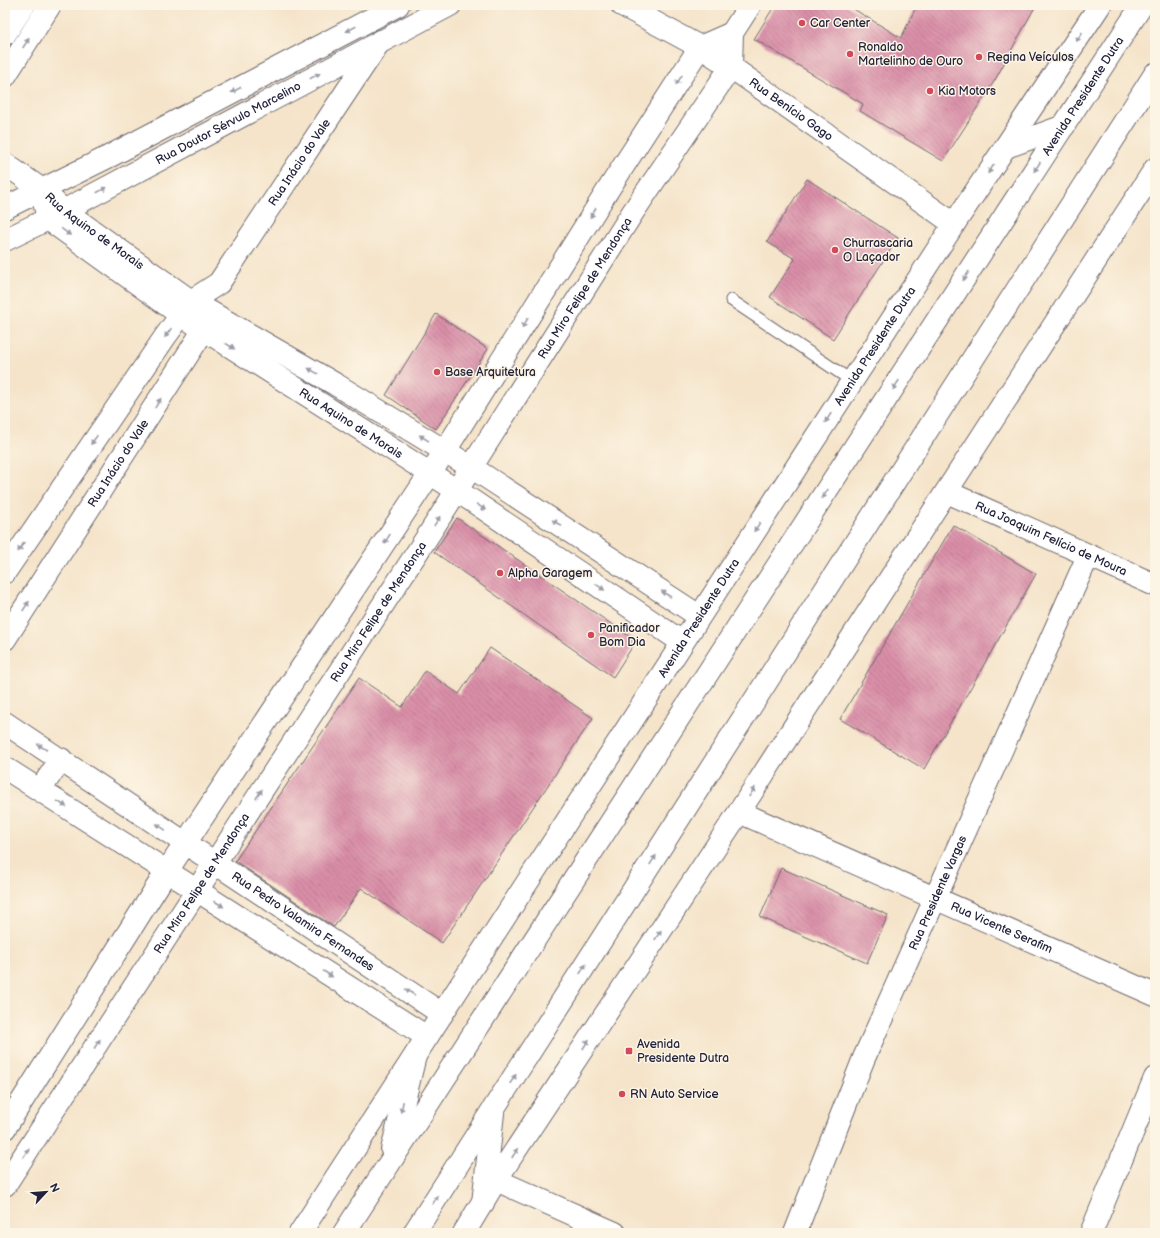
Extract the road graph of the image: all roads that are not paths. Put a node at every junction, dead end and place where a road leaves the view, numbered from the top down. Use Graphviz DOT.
graph roads {
  1 [pos="24,5"];
  2 [pos="50,5"];
  3 [pos="398,5"];
  4 [pos="450,5"];
  5 [pos="622,5"];
  6 [pos="750,5"];
  7 [pos="1100,5"];
  8 [pos="1142,5"];
  9 [pos="378,11"];
  10 [pos="732,33"];
  11 [pos="5,34"];
  12 [pos="380,41"];
  13 [pos="700,47"];
  14 [pos="731,67"];
  15 [pos="1155,74"];
  16 [pos="5,76"];
  17 [pos="1064,126"];
  18 [pos="1006,147"];
  19 [pos="5,164"];
  20 [pos="1154,174"];
  21 [pos="41,189"];
  22 [pos="606,193"];
  23 [pos="5,208"];
  24 [pos="633,212"];
  25 [pos="55,214"];
  26 [pos="954,224"];
  27 [pos="5,240"];
  28 [pos="219,283"];
  29 [pos="731,300"];
  30 [pos="186,308"];
  31 [pos="209,323"];
  32 [pos="852,381"];
  33 [pos="335,384"];
  34 [pos="324,405"];
  35 [pos="445,451"];
  36 [pos="471,467"];
  37 [pos="430,474"];
  38 [pos="456,490"];
  39 [pos="947,492"];
  40 [pos="1088,556"];
  41 [pos="5,572"];
  42 [pos="1155,585"];
  43 [pos="699,616"];
  44 [pos="5,639"];
  45 [pos="682,642"];
  46 [pos="5,723"];
  47 [pos="61,759"];
  48 [pos="5,768"];
  49 [pos="40,790"];
  50 [pos="739,812"];
  51 [pos="186,844"];
  52 [pos="214,863"];
  53 [pos="167,871"];
  54 [pos="197,889"];
  55 [pos="935,899"];
  56 [pos="1155,995"];
  57 [pos="442,1014"];
  58 [pos="426,1037"];
  59 [pos="415,1056"];
  60 [pos="1155,1078"];
  61 [pos="494,1108"];
  62 [pos="5,1128"];
  63 [pos="388,1166"];
  64 [pos="496,1180"];
  65 [pos="5,1186"];
  66 [pos="483,1204"];
  67 [pos="471,1231"];
  68 [pos="300,1233"];
  69 [pos="344,1233"];
  70 [pos="414,1233"];
  71 [pos="615,1233"];
  72 [pos="795,1233"];
  73 [pos="1091,1233"];
  1 -- 11 [label="street"];
  16 -- 2 [label="street, one-way"];
  3 -- 9 [label="street"];
  4 -- 12 [label="street, Rua Doutor Sérvulo Marcelino"];
  5 -- 13 [label="street, Rua Benício Gago"];
  6 -- 10 [label="street"];
  7 -- 18 [label="street, Avenida Presidente Dutra, one-way"];
  8 -- 17 [label="street, Avenida Presidente Dutra"];
  9 -- 21 [label="street, one-way"];
  10 -- 13 [label="street"];
  10 -- 14 [label="street"];
  25 -- 12 [label="street, Rua Doutor Sérvulo Marcelino, one-way"];
  12 -- 28 [label="street, Rua Inácio do Vale"];
  13 -- 14 [label="street, Rua Benício Gago"];
  13 -- 22 [label="street, one-way"];
  14 -- 24 [label="street, Rua Miro Felipe de Mendonça"];
  14 -- 26 [label="street, Rua Benício Gago"];
  61 -- 15 [label="street, one-way"];
  17 -- 18 [label="street"];
  17 -- 63 [label="street, Avenida Presidente Dutra, one-way"];
  18 -- 26 [label="street, Avenida Presidente Dutra, one-way"];
  19 -- 21 [label="street, Rua Aquino de Morais"];
  20 -- 39 [label="street"];
  21 -- 23 [label="street"];
  21 -- 25 [label="street, Rua Aquino de Morais"];
  22 -- 24 [label="street"];
  22 -- 35 [label="street, one-way"];
  24 -- 36 [label="street, Rua Miro Felipe de Mendonça"];
  25 -- 27 [label="street, Rua Doutor Sérvulo Marcelino"];
  25 -- 30 [label="street, Rua Aquino de Morais"];
  26 -- 32 [label="street, Avenida Presidente Dutra"];
  28 -- 30 [label="street, Rua Inácio do Vale"];
  28 -- 31 [label="street, Rua Inácio do Vale"];
  29 -- 32 [label="lane"];
  30 -- 31 [label="street, Rua Aquino de Morais"];
  30 -- 41 [label="street, Rua Inácio do Vale, one-way"];
  33 -- 31 [label="street, Rua Aquino de Morais, one-way"];
  31 -- 34 [label="street, Rua Aquino de Morais, one-way"];
  44 -- 31 [label="street, Rua Inácio do Vale, one-way"];
  32 -- 43 [label="street, Avenida Presidente Dutra, one-way"];
  33 -- 34 [label="street"];
  35 -- 33 [label="street, Rua Aquino de Morais, one-way"];
  34 -- 37 [label="street, Rua Aquino de Morais"];
  35 -- 36 [label="street, Rua Aquino de Morais"];
  35 -- 37 [label="street"];
  36 -- 38 [label="street, Rua Miro Felipe de Mendonça"];
  43 -- 36 [label="street, Rua Aquino de Morais, one-way"];
  37 -- 38 [label="street, Rua Aquino de Morais"];
  37 -- 51 [label="street, one-way"];
  38 -- 45 [label="street, Rua Aquino de Morais, one-way"];
  52 -- 38 [label="street, Rua Miro Felipe de Mendonça, one-way"];
  39 -- 40 [label="street, Rua Joaquim Felício de Moura"];
  50 -- 39 [label="street, one-way"];
  40 -- 42 [label="street, Rua Joaquim Felício de Moura"];
  40 -- 55 [label="street, Rua Presidente Vargas"];
  43 -- 45 [label="street, Avenida Presidente Dutra"];
  45 -- 57 [label="street, Avenida Presidente Dutra"];
  47 -- 46 [label="street, Rua Pedro Valamira Fernandes, one-way"];
  47 -- 49 [label="street"];
  51 -- 47 [label="street, Rua Pedro Valamira Fernandes, one-way"];
  48 -- 49 [label="street"];
  49 -- 53 [label="street, one-way"];
  50 -- 55 [label="street, Rua Vicente Serafim"];
  64 -- 50 [label="street, one-way"];
  51 -- 52 [label="street, Rua Pedro Valamira Fernandes"];
  51 -- 53 [label="street"];
  52 -- 54 [label="street, Rua Miro Felipe de Mendonça"];
  57 -- 52 [label="street, Rua Pedro Valamira Fernandes, one-way"];
  53 -- 54 [label="street"];
  53 -- 62 [label="street"];
  54 -- 58 [label="street, one-way"];
  65 -- 54 [label="street, Rua Miro Felipe de Mendonça, one-way"];
  55 -- 56 [label="street, Rua Vicente Serafim"];
  55 -- 72 [label="street, Rua Presidente Vargas"];
  57 -- 58 [label="street, Avenida Presidente Dutra"];
  58 -- 59 [label="street, Avenida Presidente Dutra"];
  59 -- 63 [label="street, one-way"];
  59 -- 68 [label="street, Avenida Presidente Dutra"];
  60 -- 73 [label="street"];
  61 -- 66 [label="street"];
  70 -- 61 [label="street, one-way"];
  63 -- 69 [label="street, Avenida Presidente Dutra"];
  64 -- 66 [label="street"];
  64 -- 71 [label="street"];
  66 -- 67 [label="street"];
}
